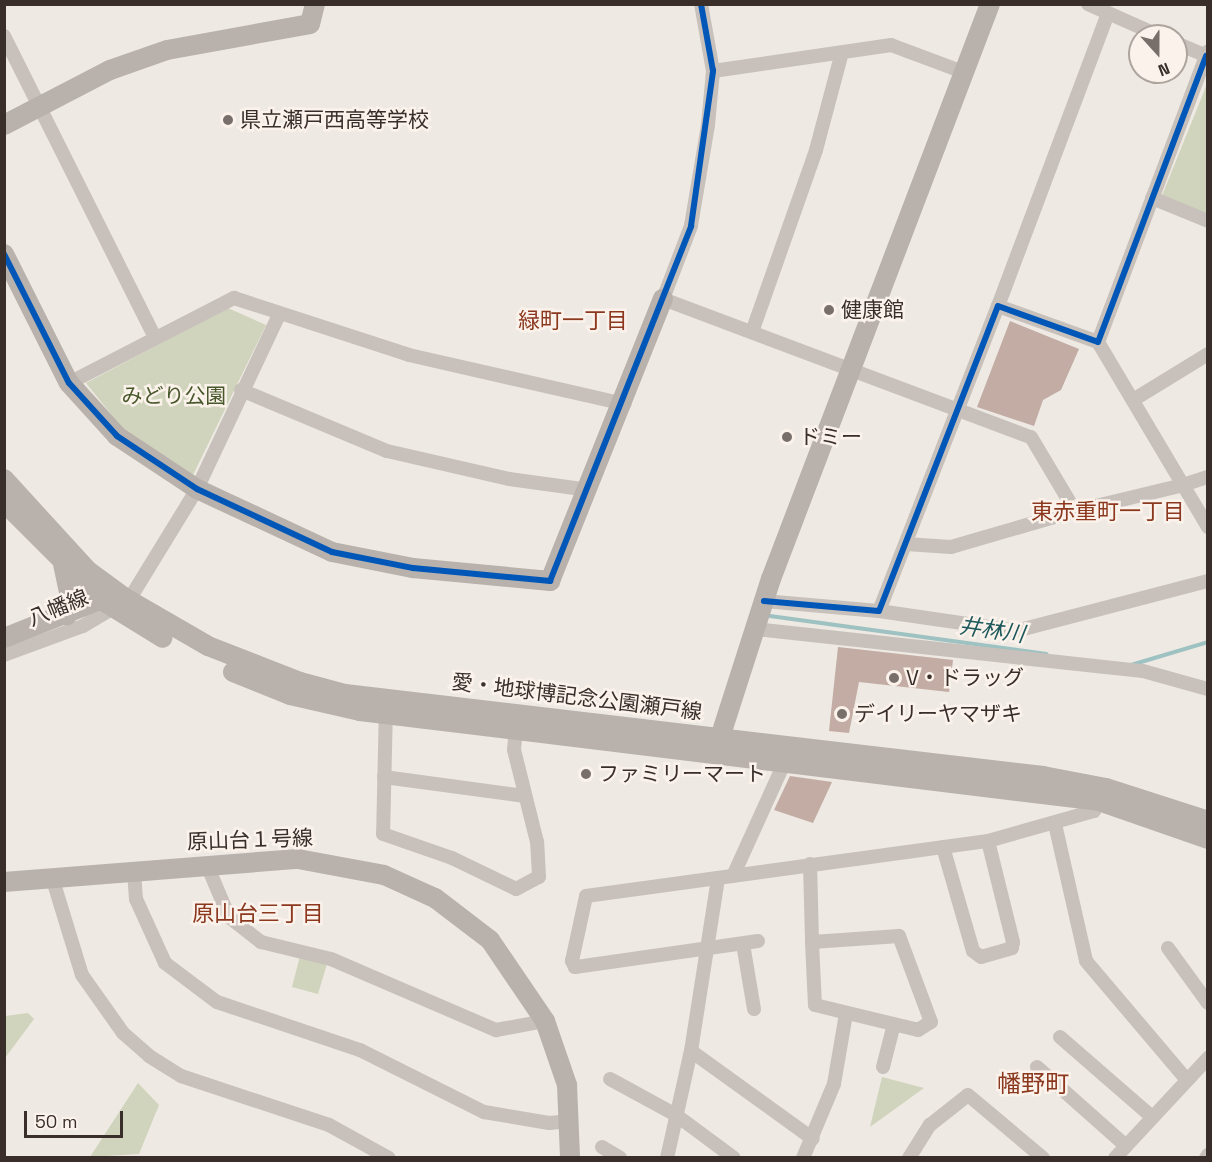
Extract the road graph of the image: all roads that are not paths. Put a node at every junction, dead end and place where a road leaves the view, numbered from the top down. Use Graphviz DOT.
graph roads {
  1 [pos="315,4"];
  2 [pos="701,4"];
  3 [pos="990,4"];
  4 [pos="1088,4"];
  5 [pos="1108,14"];
  6 [pos="1132,24"];
  7 [pos="4,36"];
  8 [pos="1188,47"];
  9 [pos="842,52"];
  10 [pos="1207,53"];
  11 [pos="713,71"];
  12 [pos="966,73"];
  13 [pos="40,107"];
  14 [pos="4,125"];
  15 [pos="1152,198"];
  16 [pos="1208,221"];
  17 [pos="4,254"];
  18 [pos="663,299"];
  19 [pos="998,306"];
  20 [pos="279,315"];
  21 [pos="752,332"];
  22 [pos="155,337"];
  23 [pos="1098,342"];
  24 [pos="1208,354"];
  25 [pos="852,370"];
  26 [pos="69,382"];
  27 [pos="241,390"];
  28 [pos="1133,400"];
  29 [pos="624,404"];
  30 [pos="959,411"];
  31 [pos="1208,477"];
  32 [pos="4,479"];
  33 [pos="1183,485"];
  34 [pos="197,489"];
  35 [pos="589,490"];
  36 [pos="4,502"];
  37 [pos="1075,511"];
  38 [pos="1208,527"];
  39 [pos="906,544"];
  40 [pos="63,564"];
  41 [pos="1208,581"];
  42 [pos="117,600"];
  43 [pos="764,601"];
  44 [pos="879,611"];
  45 [pos="67,615"];
  46 [pos="755,629"];
  47 [pos="4,638"];
  48 [pos="4,655"];
  49 [pos="1208,689"];
  50 [pos="386,706"];
  51 [pos="516,729"];
  52 [pos="716,745"];
  53 [pos="788,754"];
  54 [pos="384,777"];
  55 [pos="1102,794"];
  56 [pos="525,796"];
  57 [pos="1208,820"];
  58 [pos="1055,824"];
  59 [pos="1208,839"];
  60 [pos="988,841"];
  61 [pos="943,847"];
  62 [pos="810,864"];
  63 [pos="207,865"];
  64 [pos="134,871"];
  65 [pos="52,877"];
  66 [pos="726,877"];
  67 [pos="4,882"];
  68 [pos="758,941"];
  69 [pos="812,942"];
  70 [pos="743,944"];
  71 [pos="1168,948"];
  72 [pos="709,949"];
  73 [pos="1208,1003"];
  74 [pos="754,1009"];
  75 [pos="846,1014"];
  76 [pos="545,1021"];
  77 [pos="894,1024"];
  78 [pos="1060,1037"];
  79 [pos="691,1051"];
  80 [pos="1208,1058"];
  81 [pos="883,1067"];
  82 [pos="1037,1067"];
  83 [pos="610,1079"];
  84 [pos="1187,1080"];
  85 [pos="676,1115"];
  86 [pos="1152,1118"];
  87 [pos="571,1120"];
  88 [pos="813,1139"];
  89 [pos="1126,1146"];
  90 [pos="602,1147"];
  91 [pos="389,1158"];
  92 [pos="570,1158"];
  93 [pos="620,1158"];
  94 [pos="667,1158"];
  95 [pos="734,1158"];
  96 [pos="802,1158"];
  97 [pos="909,1158"];
  98 [pos="1044,1158"];
  99 [pos="1115,1158"];
  1 -- 13 [label="street"];
  2 -- 11 [label="street"];
  3 -- 12 [label="street"];
  4 -- 5 [label="street"];
  5 -- 6 [label="street"];
  5 -- 19 [label="street"];
  7 -- 13 [label="street"];
  8 -- 10 [label="street"];
  9 -- 11 [label="street"];
  9 -- 12 [label="street"];
  9 -- 21 [label="street"];
  10 -- 15 [label="street"];
  11 -- 18 [label="street"];
  12 -- 25 [label="street"];
  13 -- 14 [label="street"];
  13 -- 22 [label="street"];
  15 -- 16 [label="street"];
  15 -- 23 [label="street"];
  17 -- 26 [label="street"];
  18 -- 21 [label="street"];
  18 -- 29 [label="street"];
  19 -- 23 [label="street"];
  19 -- 30 [label="street"];
  20 -- 22 [label="street"];
  20 -- 27 [label="street"];
  20 -- 29 [label="street"];
  21 -- 25 [label="street"];
  22 -- 26 [label="street"];
  23 -- 28 [label="street"];
  24 -- 28 [label="street"];
  25 -- 30 [label="street"];
  25 -- 43 [label="street"];
  26 -- 34 [label="street"];
  27 -- 34 [label="street"];
  27 -- 35 [label="street"];
  28 -- 33 [label="street"];
  29 -- 35 [label="street"];
  30 -- 37 [label="street"];
  30 -- 39 [label="street"];
  31 -- 33 [label="street"];
  32 -- 42 [label="street, 愛・地球博記念公園瀬戸線"];
  33 -- 37 [label="street"];
  33 -- 38 [label="street"];
  34 -- 35 [label="street"];
  34 -- 42 [label="street"];
  36 -- 40 [label="street, 愛・地球博記念公園瀬戸線"];
  37 -- 39 [label="street"];
  39 -- 44 [label="street"];
  40 -- 42 [label="street, 愛・地球博記念公園瀬戸線"];
  40 -- 45 [label="street"];
  41 -- 44 [label="street"];
  42 -- 45 [label="street, 八幡線"];
  42 -- 48 [label="street, 八幡線"];
  42 -- 50 [label="street, 愛・地球博記念公園瀬戸線"];
  43 -- 44 [label="street"];
  43 -- 46 [label="street"];
  45 -- 47 [label="street, 八幡線"];
  46 -- 49 [label="street"];
  46 -- 52 [label="street"];
  50 -- 51 [label="street, 愛・地球博記念公園瀬戸線"];
  50 -- 52 [label="street, 愛・地球博記念公園瀬戸線"];
  50 -- 54 [label="street"];
  51 -- 52 [label="street, 愛・地球博記念公園瀬戸線"];
  51 -- 56 [label="street"];
  52 -- 53 [label="street, 愛・地球博記念公園瀬戸線"];
  53 -- 55 [label="street, 愛・地球博記念公園瀬戸線"];
  53 -- 66 [label="street"];
  54 -- 56 [label="street"];
  54 -- 56 [label="street"];
  55 -- 57 [label="street, 愛・地球博記念公園瀬戸線"];
  55 -- 58 [label="street"];
  55 -- 59 [label="street, 愛・地球博記念公園瀬戸線"];
  58 -- 60 [label="street"];
  58 -- 84 [label="street"];
  60 -- 61 [label="street"];
  60 -- 61 [label="street"];
  61 -- 62 [label="street"];
  62 -- 66 [label="street"];
  62 -- 69 [label="street"];
  63 -- 64 [label="street, 原山台１号線"];
  63 -- 76 [label="street"];
  63 -- 76 [label="street, 原山台１号線"];
  64 -- 65 [label="street, 原山台１号線"];
  64 -- 87 [label="street"];
  65 -- 67 [label="street, 原山台１号線"];
  65 -- 91 [label="street"];
  66 -- 72 [label="street"];
  66 -- 72 [label="street"];
  68 -- 70 [label="street"];
  69 -- 75 [label="street"];
  69 -- 77 [label="street"];
  70 -- 72 [label="street"];
  70 -- 74 [label="street"];
  71 -- 73 [label="street"];
  72 -- 79 [label="street"];
  75 -- 77 [label="street"];
  75 -- 88 [label="street"];
  76 -- 87 [label="street, 原山台１号線"];
  77 -- 81 [label="street"];
  78 -- 86 [label="street"];
  79 -- 85 [label="street"];
  79 -- 88 [label="street"];
  80 -- 84 [label="street"];
  82 -- 89 [label="street"];
  83 -- 85 [label="street"];
  84 -- 86 [label="street"];
  85 -- 94 [label="street"];
  85 -- 95 [label="street"];
  86 -- 89 [label="street"];
  87 -- 92 [label="street, 原山台１号線"];
  88 -- 96 [label="street"];
  89 -- 99 [label="street"];
  90 -- 93 [label="street"];
  97 -- 98 [label="street"];
}
